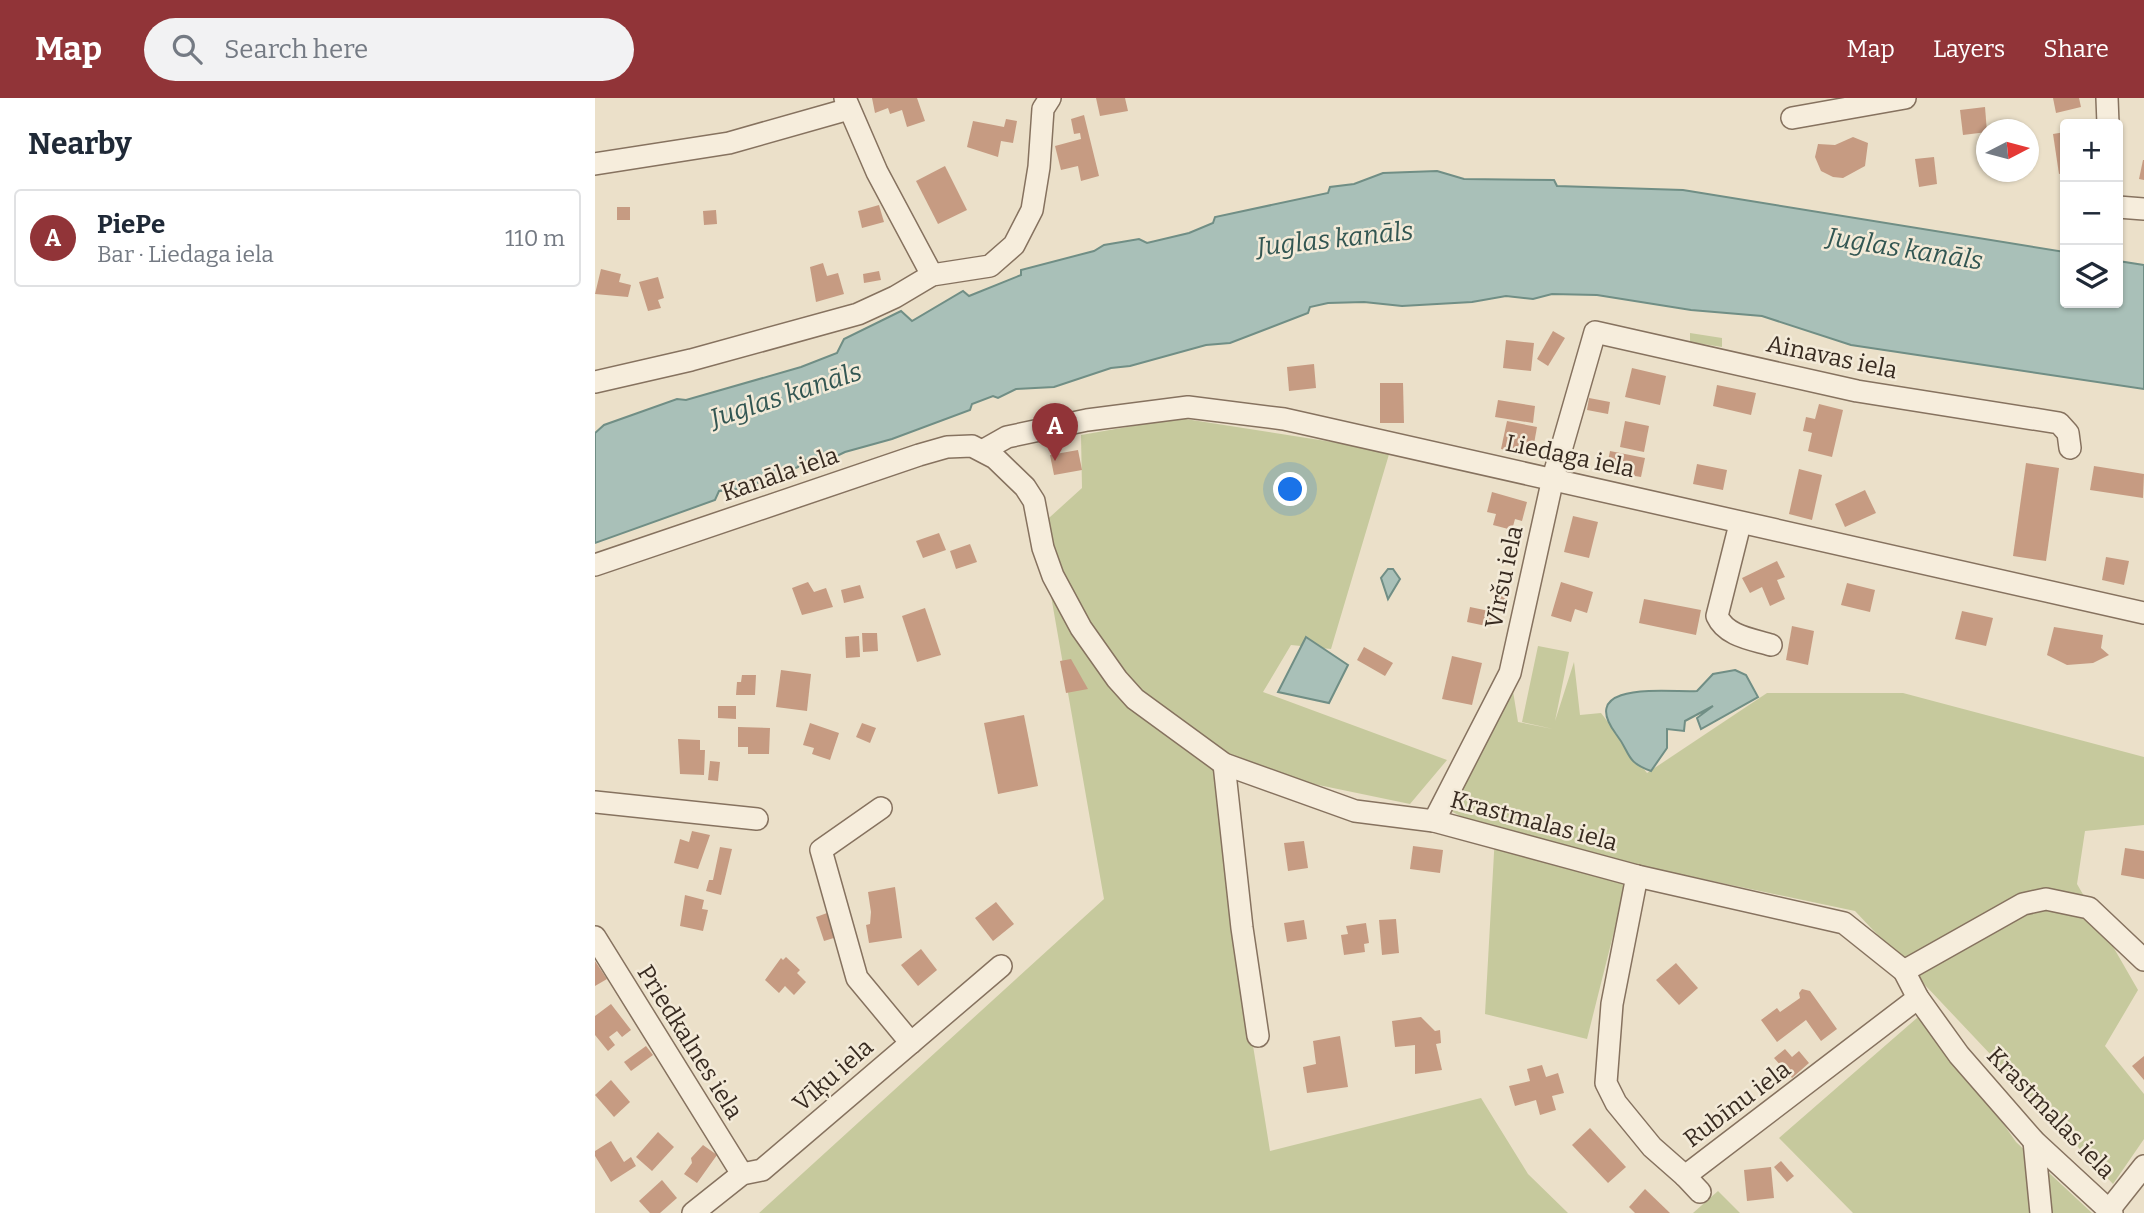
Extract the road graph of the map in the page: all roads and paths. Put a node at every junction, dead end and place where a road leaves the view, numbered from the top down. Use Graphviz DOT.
graph roads {
  1 [pos="1050,98"];
  2 [pos="1905,98"];
  3 [pos="2107,98"];
  4 [pos="847,104"];
  5 [pos="1792,118"];
  6 [pos="2108,119"];
  7 [pos="595,164"];
  8 [pos="2123,207"];
  9 [pos="2144,209"];
  10 [pos="932,275"];
  11 [pos="1595,332"];
  12 [pos="595,382"];
  13 [pos="2070,448"];
  14 [pos="984,450"];
  15 [pos="1553,478"];
  16 [pos="1740,524"];
  17 [pos="595,565"];
  18 [pos="2144,613"];
  19 [pos="1771,645"];
  20 [pos="1224,764"];
  21 [pos="595,802"];
  22 [pos="881,808"];
  23 [pos="757,819"];
  24 [pos="1434,821"];
  25 [pos="1637,876"];
  26 [pos="595,937"];
  27 [pos="2144,960"];
  28 [pos="1001,966"];
  29 [pos="1904,971"];
  30 [pos="1918,998"];
  31 [pos="1258,1037"];
  32 [pos="911,1043"];
  33 [pos="2034,1140"];
  34 [pos="2144,1166"];
  35 [pos="741,1174"];
  36 [pos="1685,1176"];
  37 [pos="1700,1192"];
  38 [pos="2111,1212"];
  39 [pos="694,1213"];
  40 [pos="2041,1213"];
  1 -- 10 [label="street"];
  2 -- 5 [label="street"];
  3 -- 6 [label="street"];
  4 -- 7 [label="street"];
  4 -- 10 [label="street"];
  8 -- 9 [label="street"];
  10 -- 12 [label="street"];
  11 -- 13 [label="street, Ainavas iela"];
  11 -- 15 [label="street, Viršu iela"];
  14 -- 15 [label="street, Liedaga iela"];
  14 -- 17 [label="street, Kanāla iela"];
  14 -- 20 [label="street, Krastmalas iela"];
  15 -- 16 [label="street, Liedaga iela"];
  15 -- 24 [label="street, Viršu iela"];
  16 -- 18 [label="street, Liedaga iela"];
  16 -- 19 [label="street"];
  20 -- 24 [label="street, Krastmalas iela"];
  20 -- 31 [label="street"];
  21 -- 23 [label="street"];
  22 -- 32 [label="street"];
  24 -- 25 [label="street, Krastmalas iela"];
  25 -- 29 [label="street, Krastmalas iela"];
  25 -- 36 [label="street, Rubīnu iela"];
  26 -- 35 [label="street, Priedkalnes iela"];
  27 -- 29 [label="street"];
  28 -- 32 [label="street, Vīķu iela"];
  29 -- 30 [label="street, Krastmalas iela"];
  30 -- 33 [label="street, Krastmalas iela"];
  30 -- 36 [label="street, Rubīnu iela"];
  32 -- 35 [label="street, Vīķu iela"];
  33 -- 38 [label="street, Krastmalas iela"];
  33 -- 40 [label="street"];
  34 -- 38 [label="street"];
  35 -- 39 [label="street, Vīķu iela"];
  36 -- 37 [label="street"];
}
